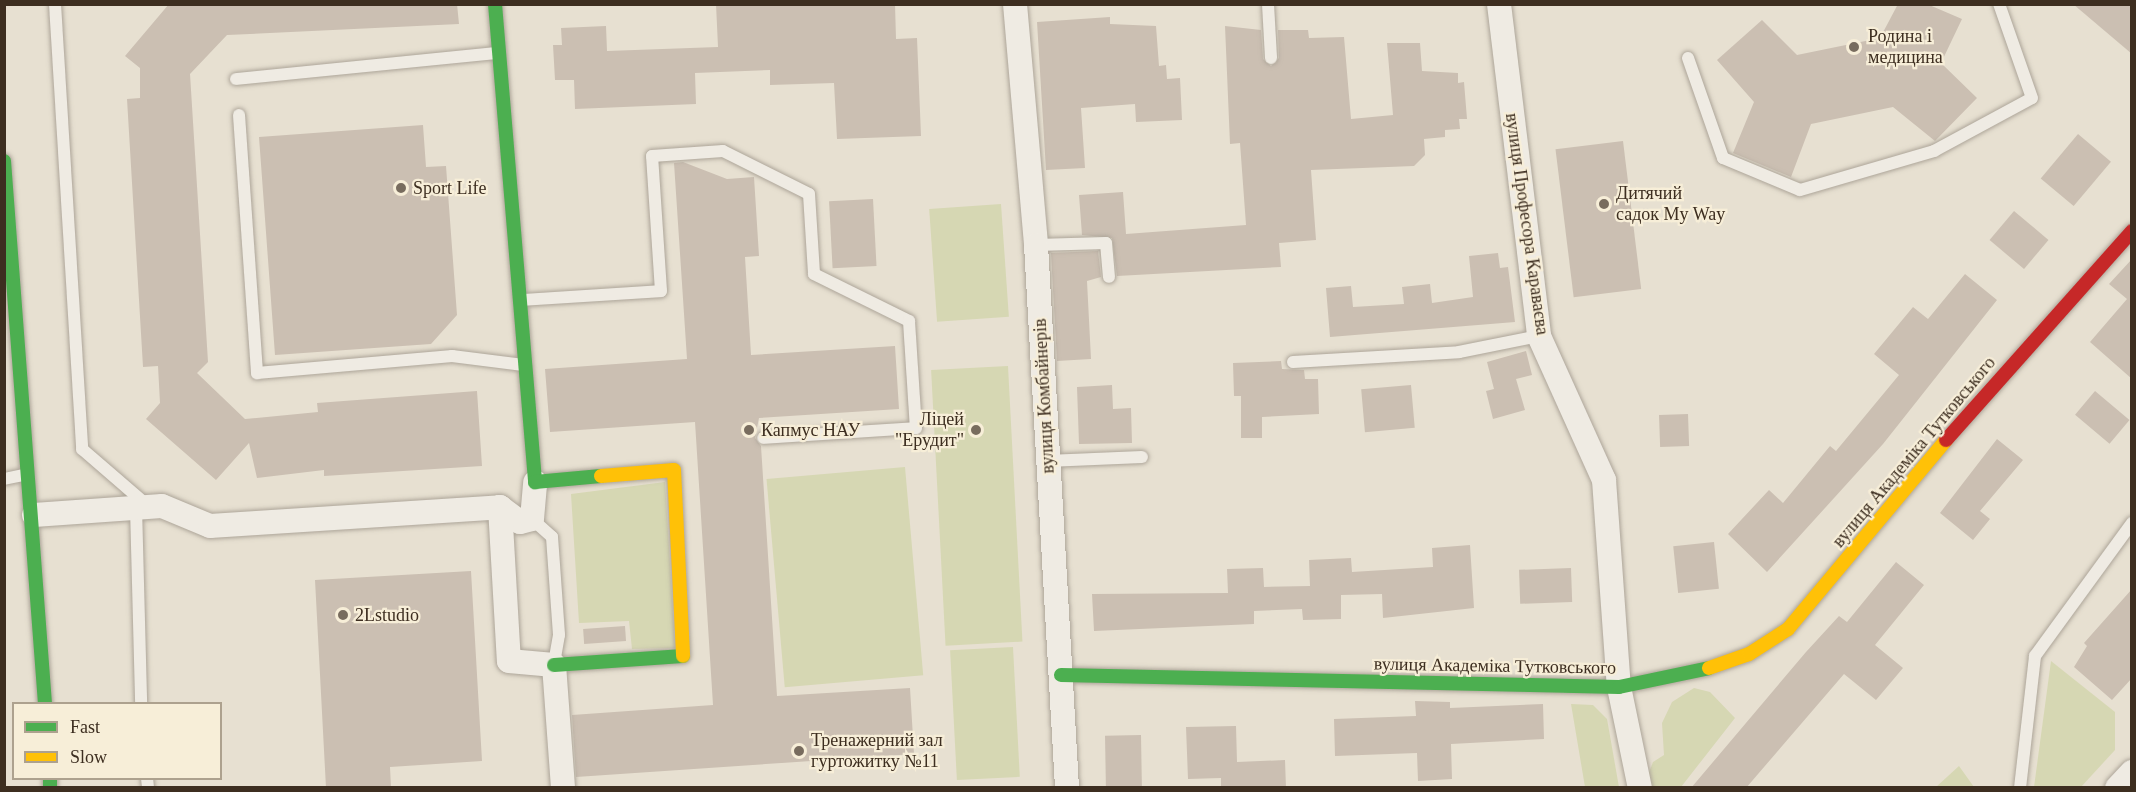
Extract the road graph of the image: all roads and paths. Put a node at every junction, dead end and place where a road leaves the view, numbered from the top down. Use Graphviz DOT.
graph roads {
  1 [pos="55,4"];
  2 [pos="495,4"];
  3 [pos="1015,4"];
  4 [pos="1268,4"];
  5 [pos="1499,4"];
  6 [pos="1999,4"];
  7 [pos="498,53"];
  8 [pos="1271,58"];
  9 [pos="1688,58"];
  10 [pos="236,79"];
  11 [pos="239,115"];
  12 [pos="4,161"];
  13 [pos="2132,231"];
  14 [pos="1036,245"];
  15 [pos="1109,277"];
  16 [pos="522,300"];
  17 [pos="1539,336"];
  18 [pos="1293,362"];
  19 [pos="524,365"];
  20 [pos="763,438"];
  21 [pos="1142,457"];
  22 [pos="1047,461"];
  23 [pos="30,474"];
  24 [pos="4,479"];
  25 [pos="535,482"];
  26 [pos="142,507"];
  27 [pos="500,507"];
  28 [pos="34,515"];
  29 [pos="532,519"];
  30 [pos="2132,523"];
  31 [pos="554,665"];
  32 [pos="1060,675"];
  33 [pos="1619,687"];
  34 [pos="45,702"];
  35 [pos="141,702"];
  36 [pos="2132,772"];
  37 [pos="563,788"];
  38 [pos="1067,788"];
  39 [pos="1640,788"];
  40 [pos="2020,788"];
  41 [pos="2117,788"];
  1 -- 26 [label="lane"];
  2 -- 7 [label="street"];
  3 -- 14 [label="street, вулиця Комбайнерів"];
  4 -- 8 [label="lane"];
  5 -- 17 [label="street, вулиця Професора Караваєва"];
  6 -- 9 [label="lane"];
  7 -- 10 [label="lane"];
  7 -- 16 [label="street"];
  11 -- 19 [label="lane"];
  12 -- 23 [label="street"];
  13 -- 33 [label="street, вулиця Академіка Тутковського"];
  14 -- 15 [label="lane"];
  14 -- 22 [label="street, вулиця Комбайнерів"];
  16 -- 19 [label="street"];
  16 -- 20 [label="lane"];
  17 -- 18 [label="lane"];
  17 -- 33 [label="street, вулиця Професора Караваєва"];
  19 -- 25 [label="street"];
  21 -- 22 [label="lane"];
  22 -- 32 [label="street, вулиця Комбайнерів"];
  23 -- 24 [label="lane"];
  23 -- 28 [label="street"];
  25 -- 29 [label="street"];
  25 -- 31 [label="street"];
  26 -- 27 [label="street"];
  26 -- 28 [label="street"];
  26 -- 35 [label="lane"];
  27 -- 29 [label="street"];
  27 -- 31 [label="street"];
  28 -- 34 [label="street"];
  29 -- 31 [label="lane"];
  30 -- 40 [label="lane"];
  31 -- 37 [label="street"];
  32 -- 33 [label="street, вулиця Академіка Тутковського"];
  32 -- 38 [label="street, вулиця Комбайнерів"];
  33 -- 39 [label="street, вулиця Професора Караваєва"];
  36 -- 41 [label="street"];
}
